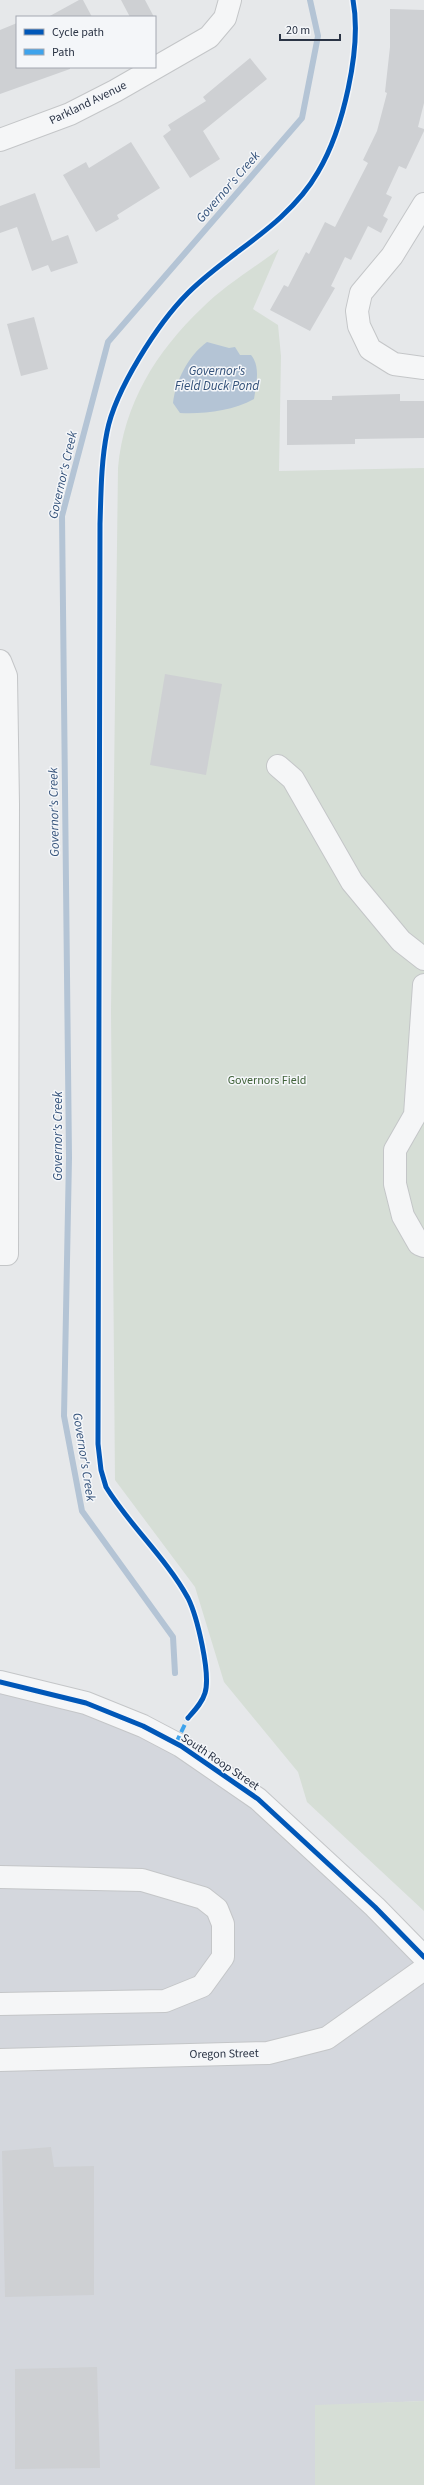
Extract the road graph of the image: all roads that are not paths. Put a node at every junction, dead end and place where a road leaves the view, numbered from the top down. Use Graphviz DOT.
graph roads {
  1 [pos="230,0"];
  2 [pos="156,67"];
  3 [pos="154,68"];
  4 [pos="0,140"];
  5 [pos="424,204"];
  6 [pos="424,368"];
  7 [pos="0,661"];
  8 [pos="278,766"];
  9 [pos="4,804"];
  10 [pos="423,955"];
  11 [pos="424,985"];
  12 [pos="4,1036"];
  13 [pos="424,1246"];
  14 [pos="3,1254"];
  15 [pos="0,1682"];
  16 [pos="0,1877"];
  17 [pos="424,1957"];
  18 [pos="424,1969"];
  19 [pos="0,2004"];
  20 [pos="0,2060"];
  1 -- 2 [label="street, Parkland Avenue"];
  3 -- 4 [label="street, Parkland Avenue"];
  5 -- 6 [label="street"];
  7 -- 9 [label="street"];
  8 -- 10 [label="street"];
  9 -- 12 [label="street"];
  11 -- 13 [label="street"];
  12 -- 14 [label="street"];
  15 -- 17 [label="street, South Roop Street"];
  16 -- 19 [label="street"];
  18 -- 20 [label="street, Oregon Street"];
}
